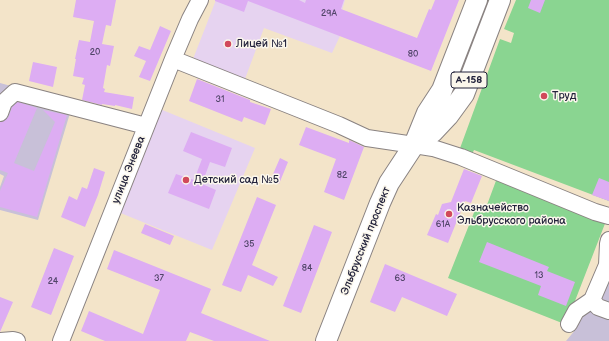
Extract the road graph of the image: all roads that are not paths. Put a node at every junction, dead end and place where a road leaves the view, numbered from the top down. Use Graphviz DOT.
graph roads {
  1 [pos="200,0"];
  2 [pos="477,0"];
  3 [pos="500,0"];
  4 [pos="173,58"];
  5 [pos="442,90"];
  6 [pos="461,99"];
  7 [pos="0,113"];
  8 [pos="146,126"];
  9 [pos="414,144"];
  10 [pos="609,216"];
  11 [pos="609,240"];
  12 [pos="592,300"];
  13 [pos="609,311"];
  14 [pos="569,324"];
  15 [pos="1,341"];
  16 [pos="18,341"];
  17 [pos="61,341"];
  18 [pos="326,341"];
  1 -- 4 [label="street, улица Энеева"];
  2 -- 5 [label="main road, Эльбрусский проспект / А-158"];
  3 -- 6 [label="main road, Эльбрусский проспект / А-158"];
  4 -- 8 [label="street, улица Энеева"];
  4 -- 9 [label="street"];
  5 -- 6 [label="main road"];
  5 -- 9 [label="main road, Эльбрусский проспект / А-158"];
  6 -- 9 [label="main road, Эльбрусский проспект / А-158"];
  7 -- 8 [label="street"];
  8 -- 17 [label="street, улица Энеева"];
  9 -- 10 [label="street"];
  9 -- 18 [label="main road, Эльбрусский проспект / А-158"];
  11 -- 12 [label="street"];
  12 -- 13 [label="street"];
  12 -- 14 [label="street"];
  15 -- 16 [label="street"];
}
